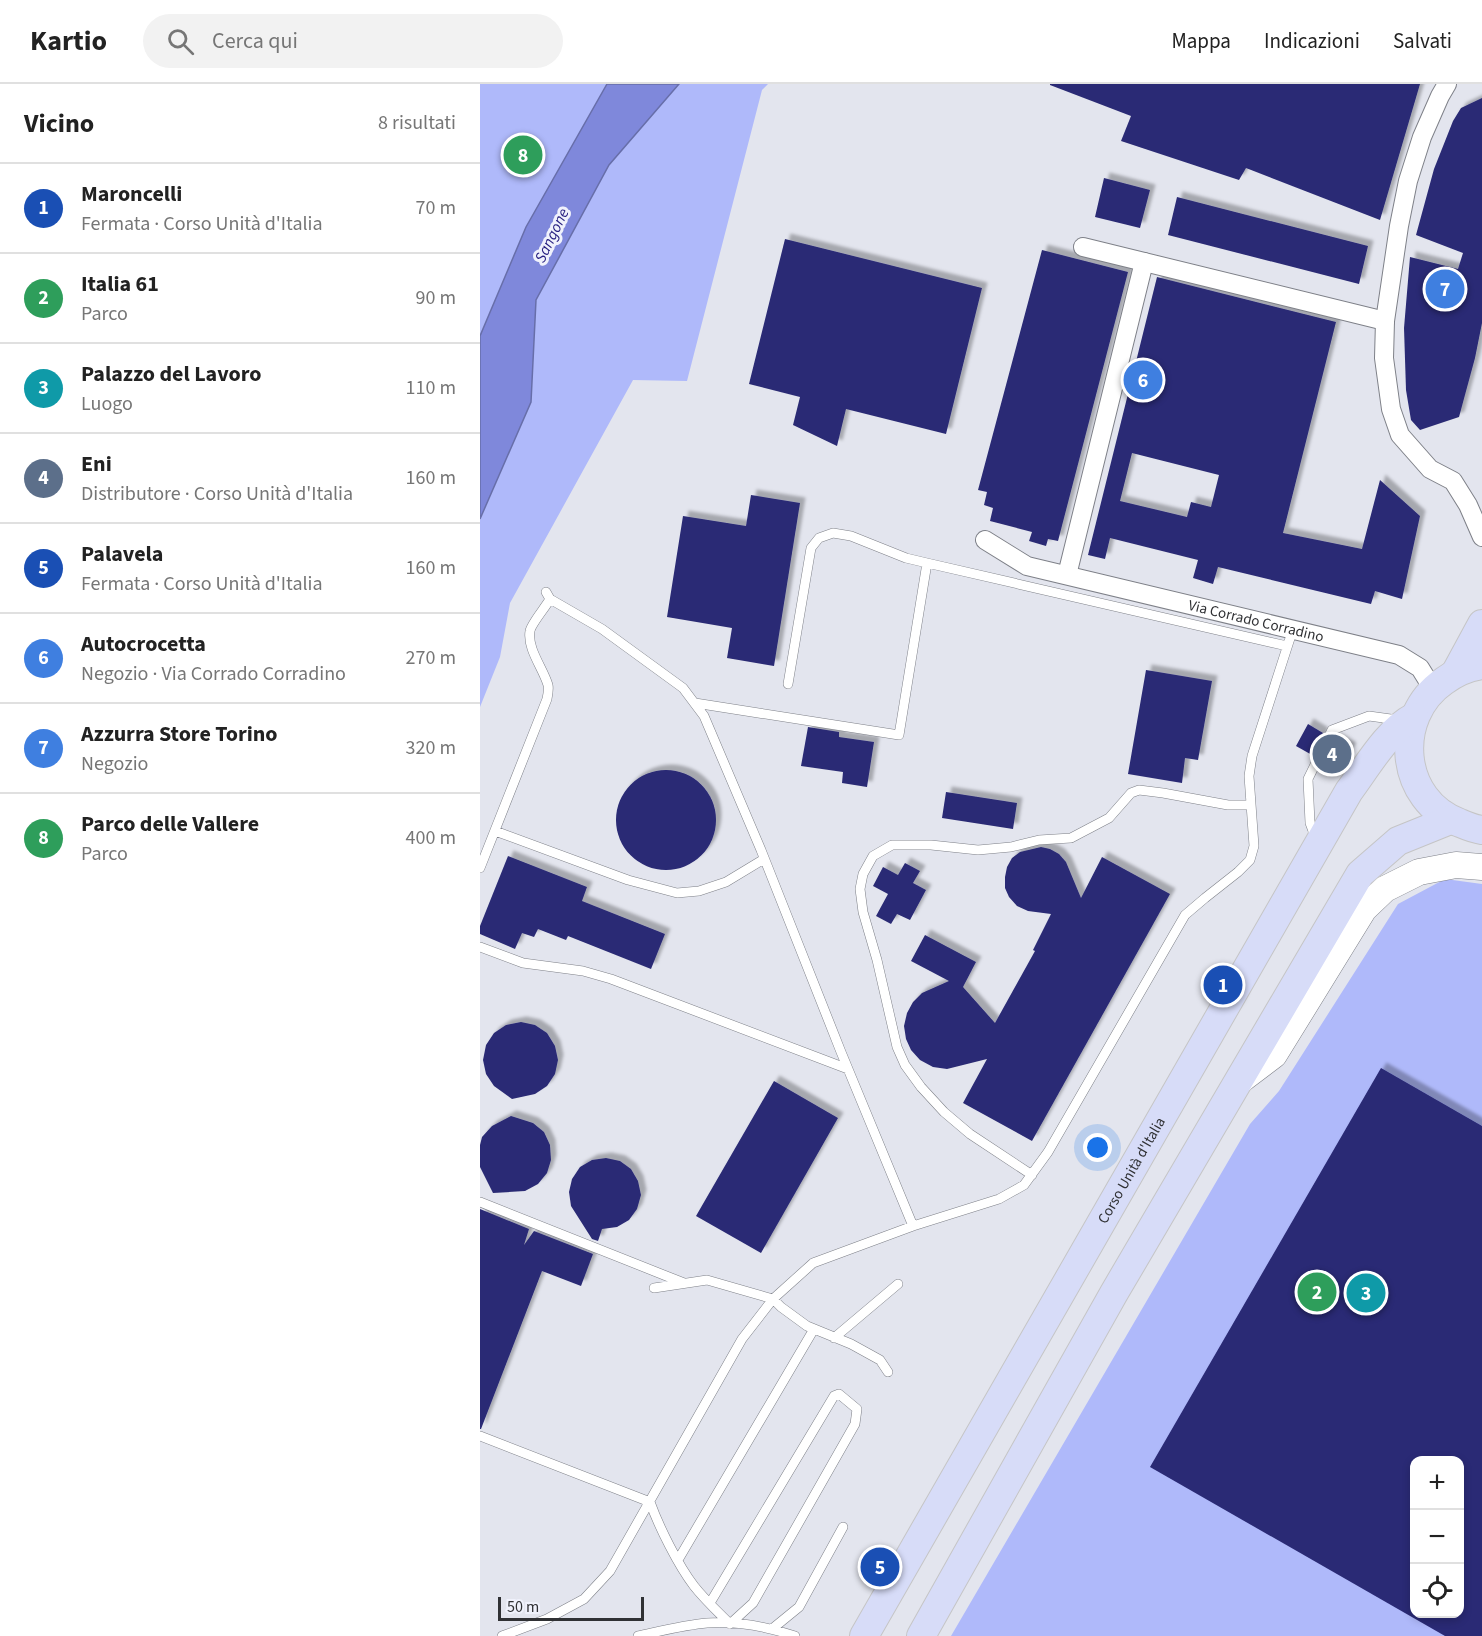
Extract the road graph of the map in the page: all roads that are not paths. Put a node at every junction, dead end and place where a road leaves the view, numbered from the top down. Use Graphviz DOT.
graph roads {
  1 [pos="1448,84"];
  2 [pos="1083,247"];
  3 [pos="1144,262"];
  4 [pos="1385,321"];
  5 [pos="1482,537"];
  6 [pos="985,540"];
  7 [pos="927,563"];
  8 [pos="1067,575"];
  9 [pos="1482,624"];
  10 [pos="1290,637"];
  11 [pos="1469,669"];
  12 [pos="788,684"];
  13 [pos="1433,689"];
  14 [pos="694,703"];
  15 [pos="1410,719"];
  16 [pos="1251,805"];
  17 [pos="1450,820"];
  18 [pos="1482,830"];
  19 [pos="495,831"];
  20 [pos="1318,845"];
  21 [pos="764,859"];
  22 [pos="1482,867"];
  23 [pos="480,868"];
  24 [pos="480,947"];
  25 [pos="848,1070"];
  26 [pos="1236,1084"];
  27 [pos="1032,1175"];
  28 [pos="480,1202"];
  29 [pos="913,1226"];
  30 [pos="686,1283"];
  31 [pos="898,1284"];
  32 [pos="654,1288"];
  33 [pos="773,1299"];
  34 [pos="814,1329"];
  35 [pos="834,1338"];
  36 [pos="888,1372"];
  37 [pos="480,1436"];
  38 [pos="650,1502"];
  39 [pos="843,1527"];
  40 [pos="678,1560"];
  41 [pos="710,1603"];
  42 [pos="730,1624"];
  43 [pos="774,1633"];
  44 [pos="502,1636"];
  45 [pos="638,1636"];
  46 [pos="795,1636"];
  47 [pos="864,1636"];
  48 [pos="921,1636"];
  1 -- 4 [label="street"];
  2 -- 3 [label="street"];
  3 -- 4 [label="street"];
  3 -- 8 [label="street"];
  4 -- 5 [label="street"];
  6 -- 8 [label="street, Via Corrado Corradino"];
  7 -- 10 [label="lane"];
  7 -- 12 [label="lane"];
  7 -- 14 [label="lane"];
  8 -- 10 [label="street, Via Corrado Corradino"];
  9 -- 11 [label="main road"];
  10 -- 13 [label="street, Via Corrado Corradino"];
  10 -- 16 [label="lane"];
  11 -- 13 [label="main road"];
  13 -- 15 [label="main road"];
  14 -- 19 [label="lane"];
  14 -- 21 [label="lane"];
  15 -- 17 [label="main road"];
  15 -- 20 [label="main road, Corso Unità d'Italia"];
  15 -- 20 [label="lane"];
  16 -- 27 [label="lane"];
  16 -- 27 [label="lane"];
  17 -- 18 [label="main road"];
  17 -- 26 [label="main road"];
  19 -- 21 [label="lane"];
  19 -- 23 [label="lane"];
  20 -- 47 [label="main road, Corso Unità d'Italia"];
  21 -- 25 [label="lane"];
  22 -- 26 [label="main road"];
  24 -- 25 [label="lane"];
  25 -- 29 [label="lane"];
  26 -- 48 [label="main road"];
  27 -- 29 [label="lane"];
  28 -- 30 [label="lane"];
  29 -- 33 [label="lane"];
  30 -- 32 [label="lane"];
  30 -- 33 [label="lane"];
  31 -- 35 [label="lane"];
  33 -- 34 [label="lane"];
  33 -- 38 [label="lane"];
  34 -- 35 [label="lane"];
  34 -- 40 [label="lane"];
  35 -- 36 [label="lane"];
  37 -- 38 [label="lane"];
  38 -- 40 [label="lane"];
  38 -- 44 [label="lane"];
  39 -- 43 [label="lane"];
  40 -- 41 [label="lane"];
  41 -- 42 [label="lane"];
  41 -- 42 [label="lane"];
  42 -- 43 [label="lane"];
  42 -- 45 [label="lane"];
  43 -- 46 [label="lane"];
}
